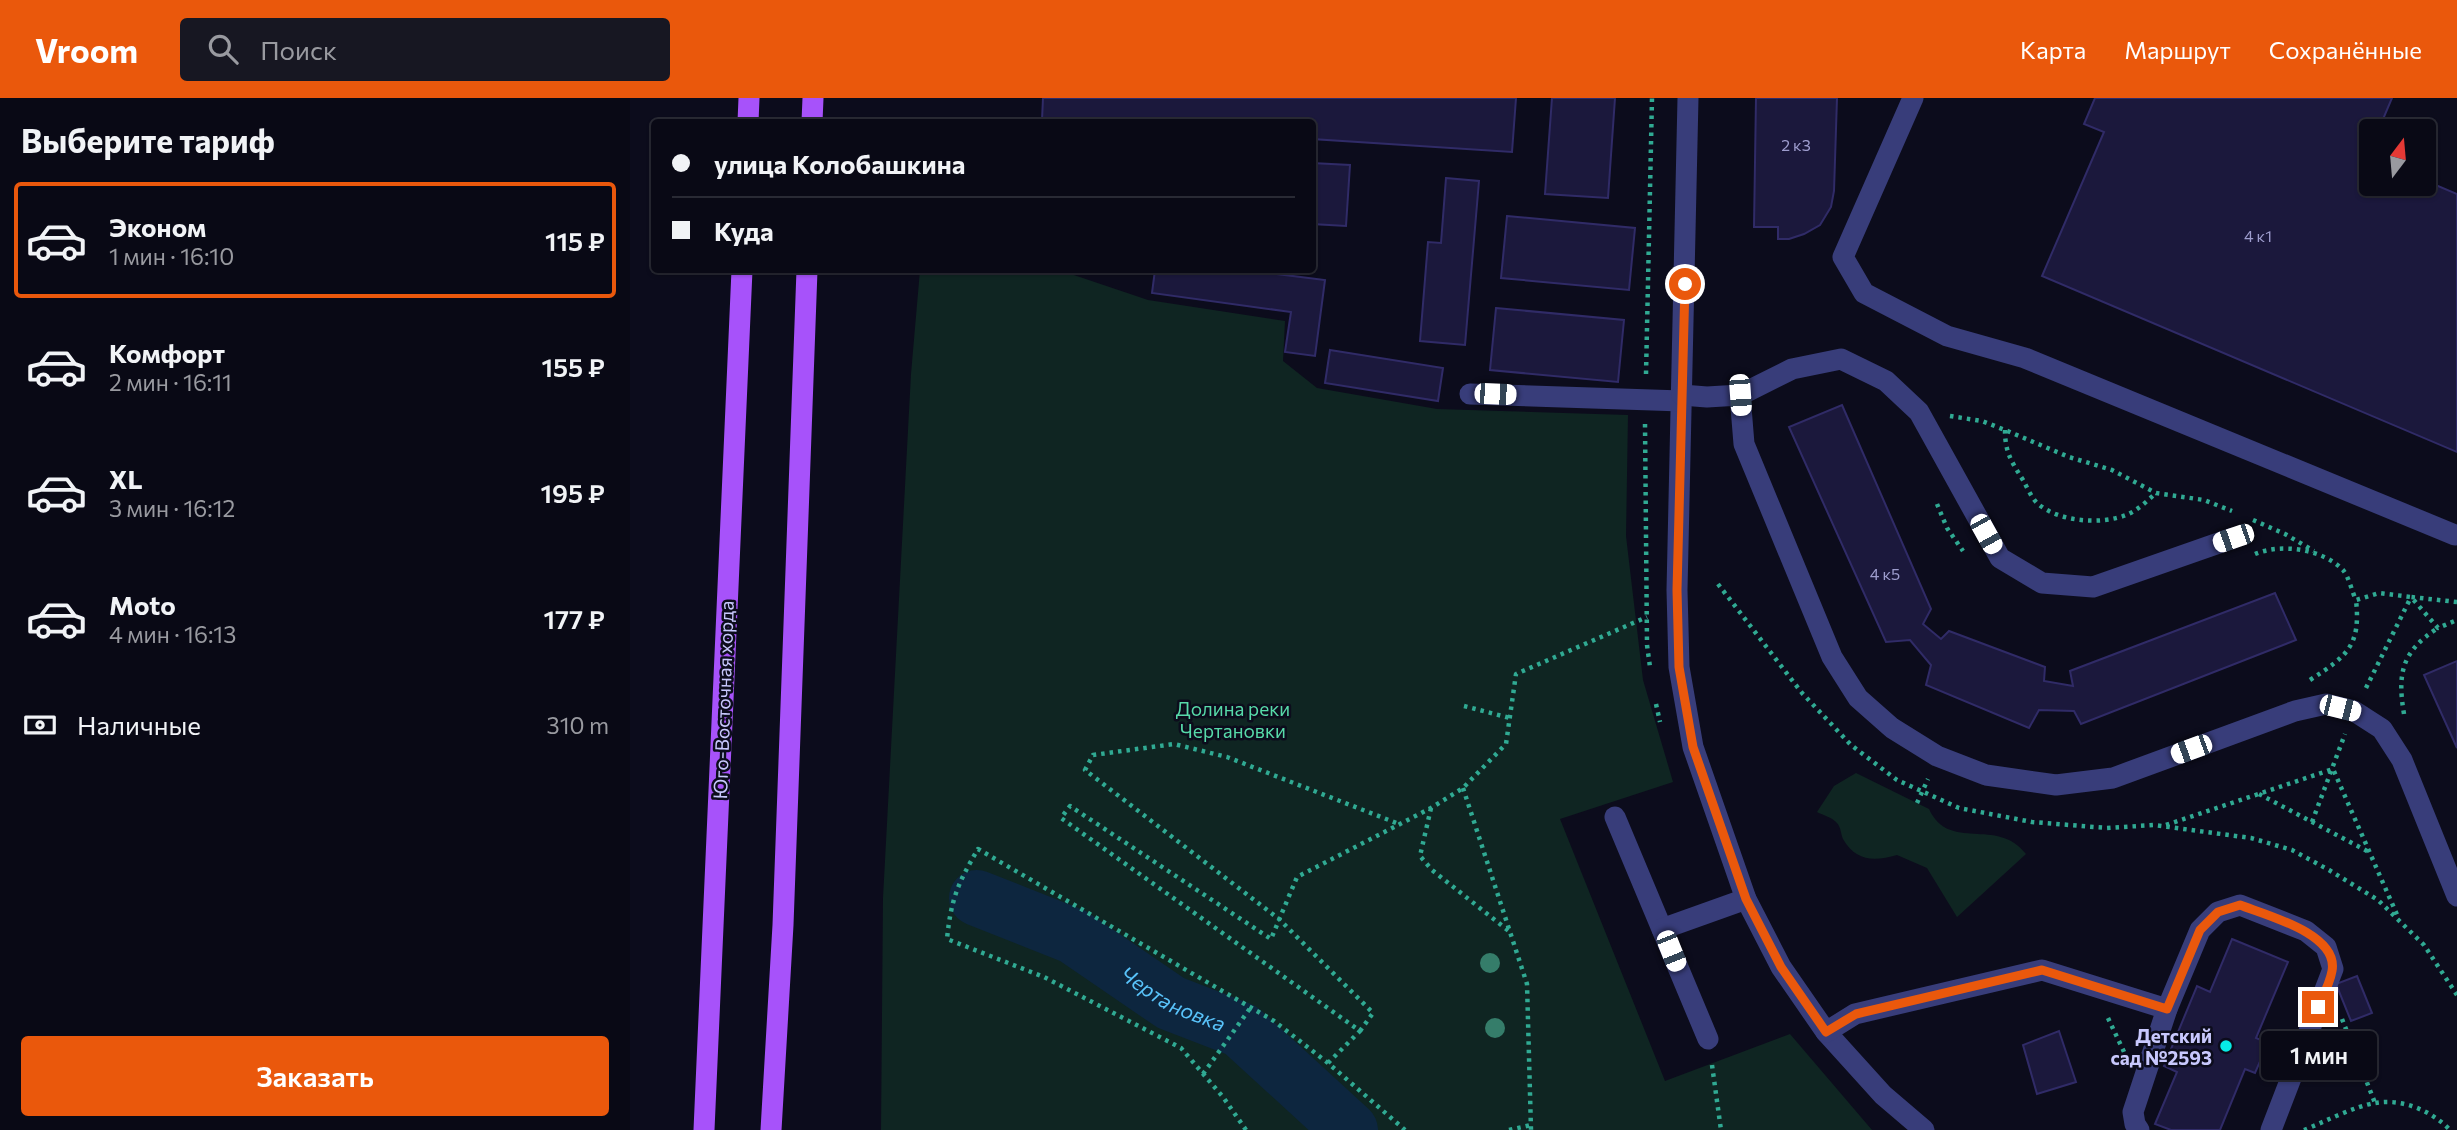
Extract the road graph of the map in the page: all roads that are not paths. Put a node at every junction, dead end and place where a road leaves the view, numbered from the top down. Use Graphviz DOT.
graph roads {
  1 [pos="749,98"];
  2 [pos="813,98"];
  3 [pos="1688,98"];
  4 [pos="1913,98"];
  5 [pos="748,119"];
  6 [pos="812,119"];
  7 [pos="741,273"];
  8 [pos="807,273"];
  9 [pos="1470,394"];
  10 [pos="1740,395"];
  11 [pos="1682,398"];
  12 [pos="2455,535"];
  13 [pos="2233,538"];
  14 [pos="1615,817"];
  15 [pos="2457,896"];
  16 [pos="1746,899"];
  17 [pos="1662,929"];
  18 [pos="2167,1009"];
  19 [pos="1826,1032"];
  20 [pos="1708,1039"];
  21 [pos="704,1130"];
  22 [pos="771,1130"];
  23 [pos="1924,1130"];
  24 [pos="2139,1130"];
  25 [pos="2271,1130"];
  1 -- 5 [label="main road"];
  2 -- 6 [label="main road"];
  3 -- 11 [label="street"];
  4 -- 12 [label="street"];
  7 -- 21 [label="main road, Юго-Восточная хорда"];
  8 -- 22 [label="main road"];
  9 -- 11 [label="street"];
  10 -- 11 [label="street"];
  10 -- 13 [label="street"];
  10 -- 15 [label="street"];
  11 -- 16 [label="street"];
  14 -- 17 [label="street"];
  16 -- 17 [label="street"];
  16 -- 19 [label="street"];
  17 -- 20 [label="street"];
  18 -- 19 [label="street"];
  18 -- 24 [label="street"];
  18 -- 25 [label="street"];
  19 -- 23 [label="street"];
}
